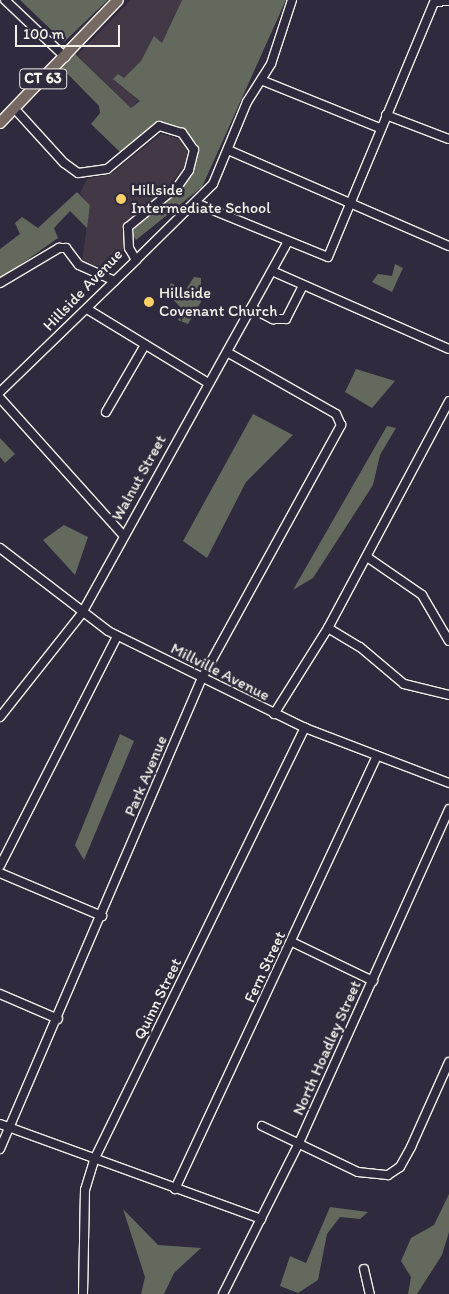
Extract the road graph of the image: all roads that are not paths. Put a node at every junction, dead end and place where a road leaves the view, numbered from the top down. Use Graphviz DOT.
graph roads {
  1 [pos="5,0"];
  2 [pos="118,0"];
  3 [pos="292,0"];
  4 [pos="435,1"];
  5 [pos="449,1"];
  6 [pos="65,57"];
  7 [pos="262,80"];
  8 [pos="14,108"];
  9 [pos="386,115"];
  10 [pos="0,123"];
  11 [pos="380,128"];
  12 [pos="449,139"];
  13 [pos="228,150"];
  14 [pos="350,200"];
  15 [pos="198,204"];
  16 [pos="287,243"];
  17 [pos="449,246"];
  18 [pos="136,260"];
  19 [pos="272,271"];
  20 [pos="116,281"];
  21 [pos="0,284"];
  22 [pos="303,286"];
  23 [pos="251,308"];
  24 [pos="87,309"];
  25 [pos="145,345"];
  26 [pos="449,350"];
  27 [pos="226,352"];
  28 [pos="208,383"];
  29 [pos="0,392"];
  30 [pos="0,398"];
  31 [pos="449,401"];
  32 [pos="106,412"];
  33 [pos="123,535"];
  34 [pos="0,548"];
  35 [pos="367,557"];
  36 [pos="82,613"];
  37 [pos="328,628"];
  38 [pos="117,636"];
  39 [pos="449,641"];
  40 [pos="202,678"];
  41 [pos="448,693"];
  42 [pos="274,714"];
  43 [pos="0,717"];
  44 [pos="305,728"];
  45 [pos="377,756"];
  46 [pos="449,783"];
  47 [pos="449,810"];
  48 [pos="0,866"];
  49 [pos="0,873"];
  50 [pos="102,916"];
  51 [pos="292,942"];
  52 [pos="372,981"];
  53 [pos="0,994"];
  54 [pos="58,1019"];
  55 [pos="449,1062"];
  56 [pos="0,1124"];
  57 [pos="262,1126"];
  58 [pos="9,1127"];
  59 [pos="299,1143"];
  60 [pos="0,1149"];
  61 [pos="94,1160"];
  62 [pos="175,1189"];
  63 [pos="261,1219"];
  64 [pos="364,1270"];
  65 [pos="83,1294"];
  66 [pos="223,1294"];
  67 [pos="370,1294"];
  1 -- 6 [label="street"];
  2 -- 6 [label="main road, CT 63"];
  3 -- 7 [label="street"];
  4 -- 5 [label="street"];
  4 -- 9 [label="street"];
  6 -- 8 [label="main road, CT 63"];
  7 -- 11 [label="street"];
  7 -- 13 [label="street"];
  8 -- 10 [label="main road, CT 63"];
  8 -- 18 [label="street, Hillside Avenue"];
  9 -- 11 [label="street"];
  9 -- 12 [label="street"];
  11 -- 14 [label="street"];
  13 -- 14 [label="street"];
  13 -- 15 [label="street"];
  14 -- 16 [label="street"];
  14 -- 17 [label="street"];
  15 -- 16 [label="street"];
  15 -- 18 [label="street"];
  16 -- 19 [label="street, Walnut Street"];
  18 -- 20 [label="street, Hillside Avenue"];
  19 -- 22 [label="street"];
  19 -- 23 [label="street, Walnut Street"];
  20 -- 21 [label="street"];
  20 -- 24 [label="street, Hillside Avenue"];
  22 -- 23 [label="street"];
  22 -- 26 [label="street"];
  23 -- 27 [label="street, Walnut Street"];
  24 -- 25 [label="street"];
  24 -- 29 [label="street, Hillside Avenue"];
  25 -- 28 [label="street"];
  25 -- 32 [label="street"];
  27 -- 28 [label="street, Walnut Street"];
  27 -- 40 [label="street, Park Avenue"];
  28 -- 33 [label="street, Walnut Street"];
  30 -- 33 [label="street"];
  31 -- 35 [label="street"];
  33 -- 36 [label="street, Walnut Street"];
  34 -- 36 [label="street, Millville Avenue"];
  35 -- 37 [label="street"];
  35 -- 39 [label="street"];
  36 -- 38 [label="street, Millville Avenue"];
  36 -- 43 [label="street, Walnut Street"];
  37 -- 41 [label="street"];
  37 -- 42 [label="street"];
  38 -- 40 [label="street, Millville Avenue"];
  38 -- 48 [label="street"];
  40 -- 42 [label="street, Millville Avenue"];
  40 -- 50 [label="street, Park Avenue"];
  42 -- 44 [label="street, Millville Avenue"];
  44 -- 45 [label="street, Millville Avenue"];
  44 -- 61 [label="street, Quinn Street"];
  45 -- 46 [label="street, Millville Avenue"];
  45 -- 51 [label="street, Fern Street"];
  47 -- 52 [label="street, North Hoadley Street"];
  49 -- 50 [label="street"];
  50 -- 54 [label="street, Park Avenue"];
  51 -- 52 [label="street"];
  51 -- 62 [label="street, Fern Street"];
  52 -- 59 [label="street, North Hoadley Street"];
  53 -- 54 [label="street"];
  54 -- 58 [label="street, Park Avenue"];
  55 -- 59 [label="street"];
  56 -- 58 [label="street"];
  57 -- 59 [label="street"];
  58 -- 60 [label="street, Park Avenue"];
  58 -- 61 [label="street"];
  59 -- 63 [label="street, North Hoadley Street"];
  61 -- 62 [label="street"];
  61 -- 65 [label="street, Quinn Street"];
  62 -- 63 [label="street"];
  63 -- 66 [label="street, North Hoadley Street"];
  64 -- 67 [label="street"];
}
